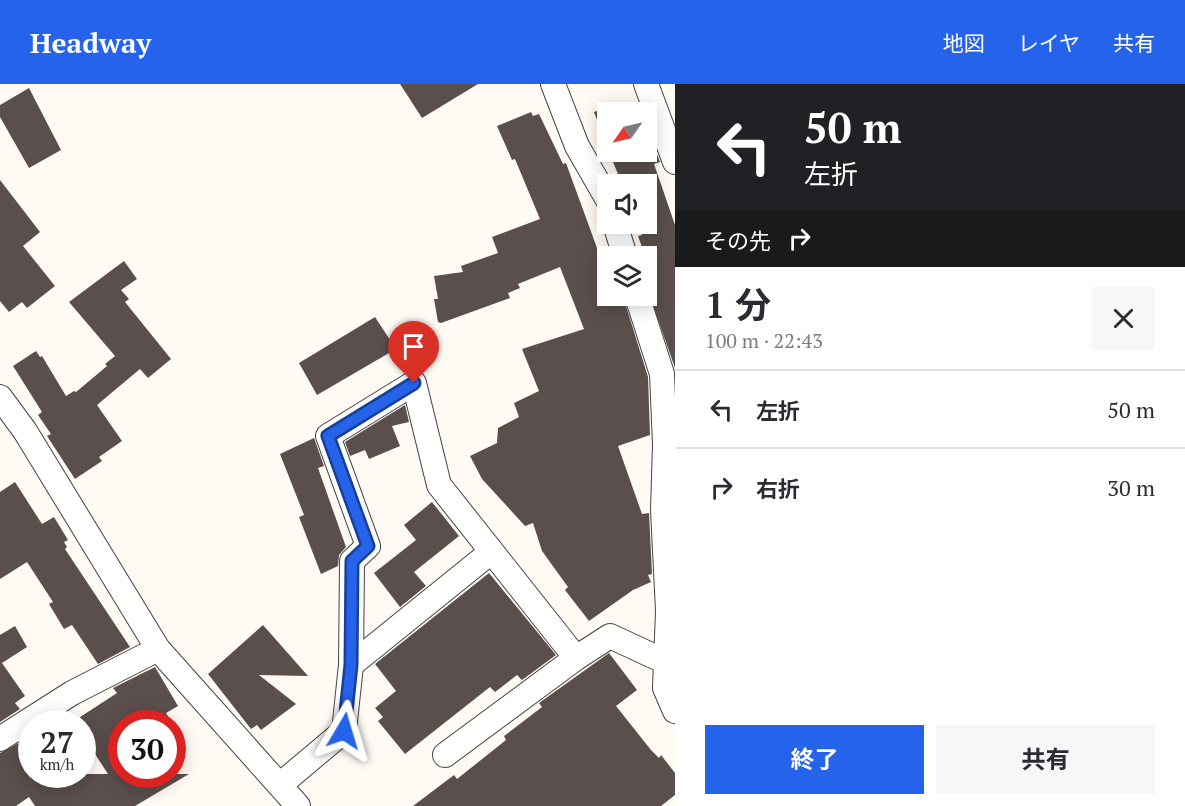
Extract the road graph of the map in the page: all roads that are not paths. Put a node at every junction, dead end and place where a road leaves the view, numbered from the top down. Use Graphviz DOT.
graph roads {
  1 [pos="553,84"];
  2 [pos="646,84"];
  3 [pos="675,162"];
  4 [pos="597,181"];
  5 [pos="640,306"];
  6 [pos="0,397"];
  7 [pos="491,552"];
  8 [pos="158,649"];
  9 [pos="576,658"];
  10 [pos="666,662"];
  11 [pos="351,665"];
  12 [pos="675,711"];
  13 [pos="0,739"];
  14 [pos="445,755"];
  15 [pos="280,784"];
  16 [pos="298,806"];
  1 -- 4 [label="street"];
  2 -- 3 [label="street"];
  5 -- 10 [label="street"];
  6 -- 8 [label="street"];
  7 -- 9 [label="street"];
  7 -- 11 [label="street"];
  7 -- 11 [label="street"];
  8 -- 13 [label="street"];
  8 -- 15 [label="street"];
  9 -- 10 [label="street"];
  9 -- 14 [label="street"];
  10 -- 12 [label="street"];
  11 -- 15 [label="street"];
  15 -- 16 [label="street"];
}
